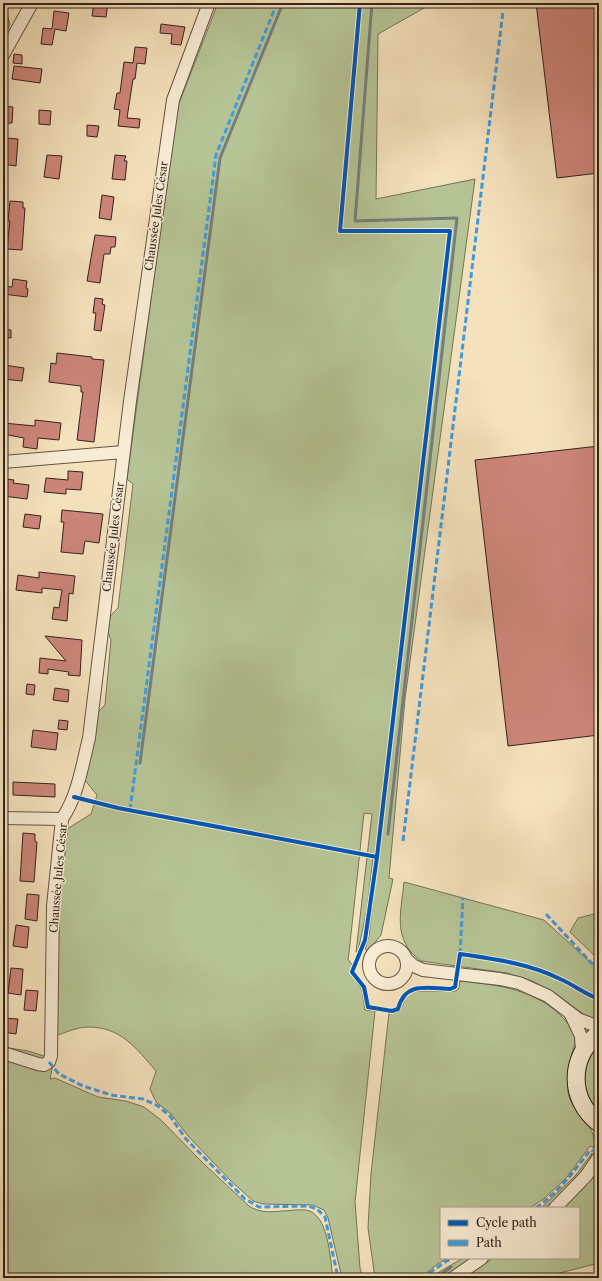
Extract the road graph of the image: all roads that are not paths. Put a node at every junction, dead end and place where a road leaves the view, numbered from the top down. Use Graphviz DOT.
graph roads {
  1 [pos="32,3"];
  2 [pos="209,3"];
  3 [pos="3,55"];
  4 [pos="123,452"];
  5 [pos="3,462"];
  6 [pos="3,818"];
  7 [pos="62,819"];
  8 [pos="406,959"];
  9 [pos="430,971"];
  10 [pos="404,976"];
  11 [pos="571,1014"];
  12 [pos="599,1027"];
  13 [pos="599,1033"];
  14 [pos="582,1051"];
  15 [pos="3,1053"];
  16 [pos="598,1124"];
  17 [pos="599,1157"];
  18 [pos="556,1207"];
  19 [pos="481,1259"];
  20 [pos="453,1278"];
  1 -- 3 [label="street"];
  2 -- 4 [label="street, Chaussée Jules César"];
  4 -- 5 [label="street"];
  4 -- 7 [label="street, Chaussée Jules César"];
  6 -- 7 [label="street"];
  7 -- 15 [label="street, Chaussée Jules César"];
  8 -- 9 [label="street"];
  8 -- 10 [label="street"];
  8 -- 10 [label="street"];
  9 -- 10 [label="street"];
  9 -- 11 [label="street"];
  11 -- 12 [label="street"];
  11 -- 14 [label="street"];
  13 -- 14 [label="main road"];
  14 -- 16 [label="main road"];
  17 -- 18 [label="street"];
  19 -- 20 [label="street"];
}
